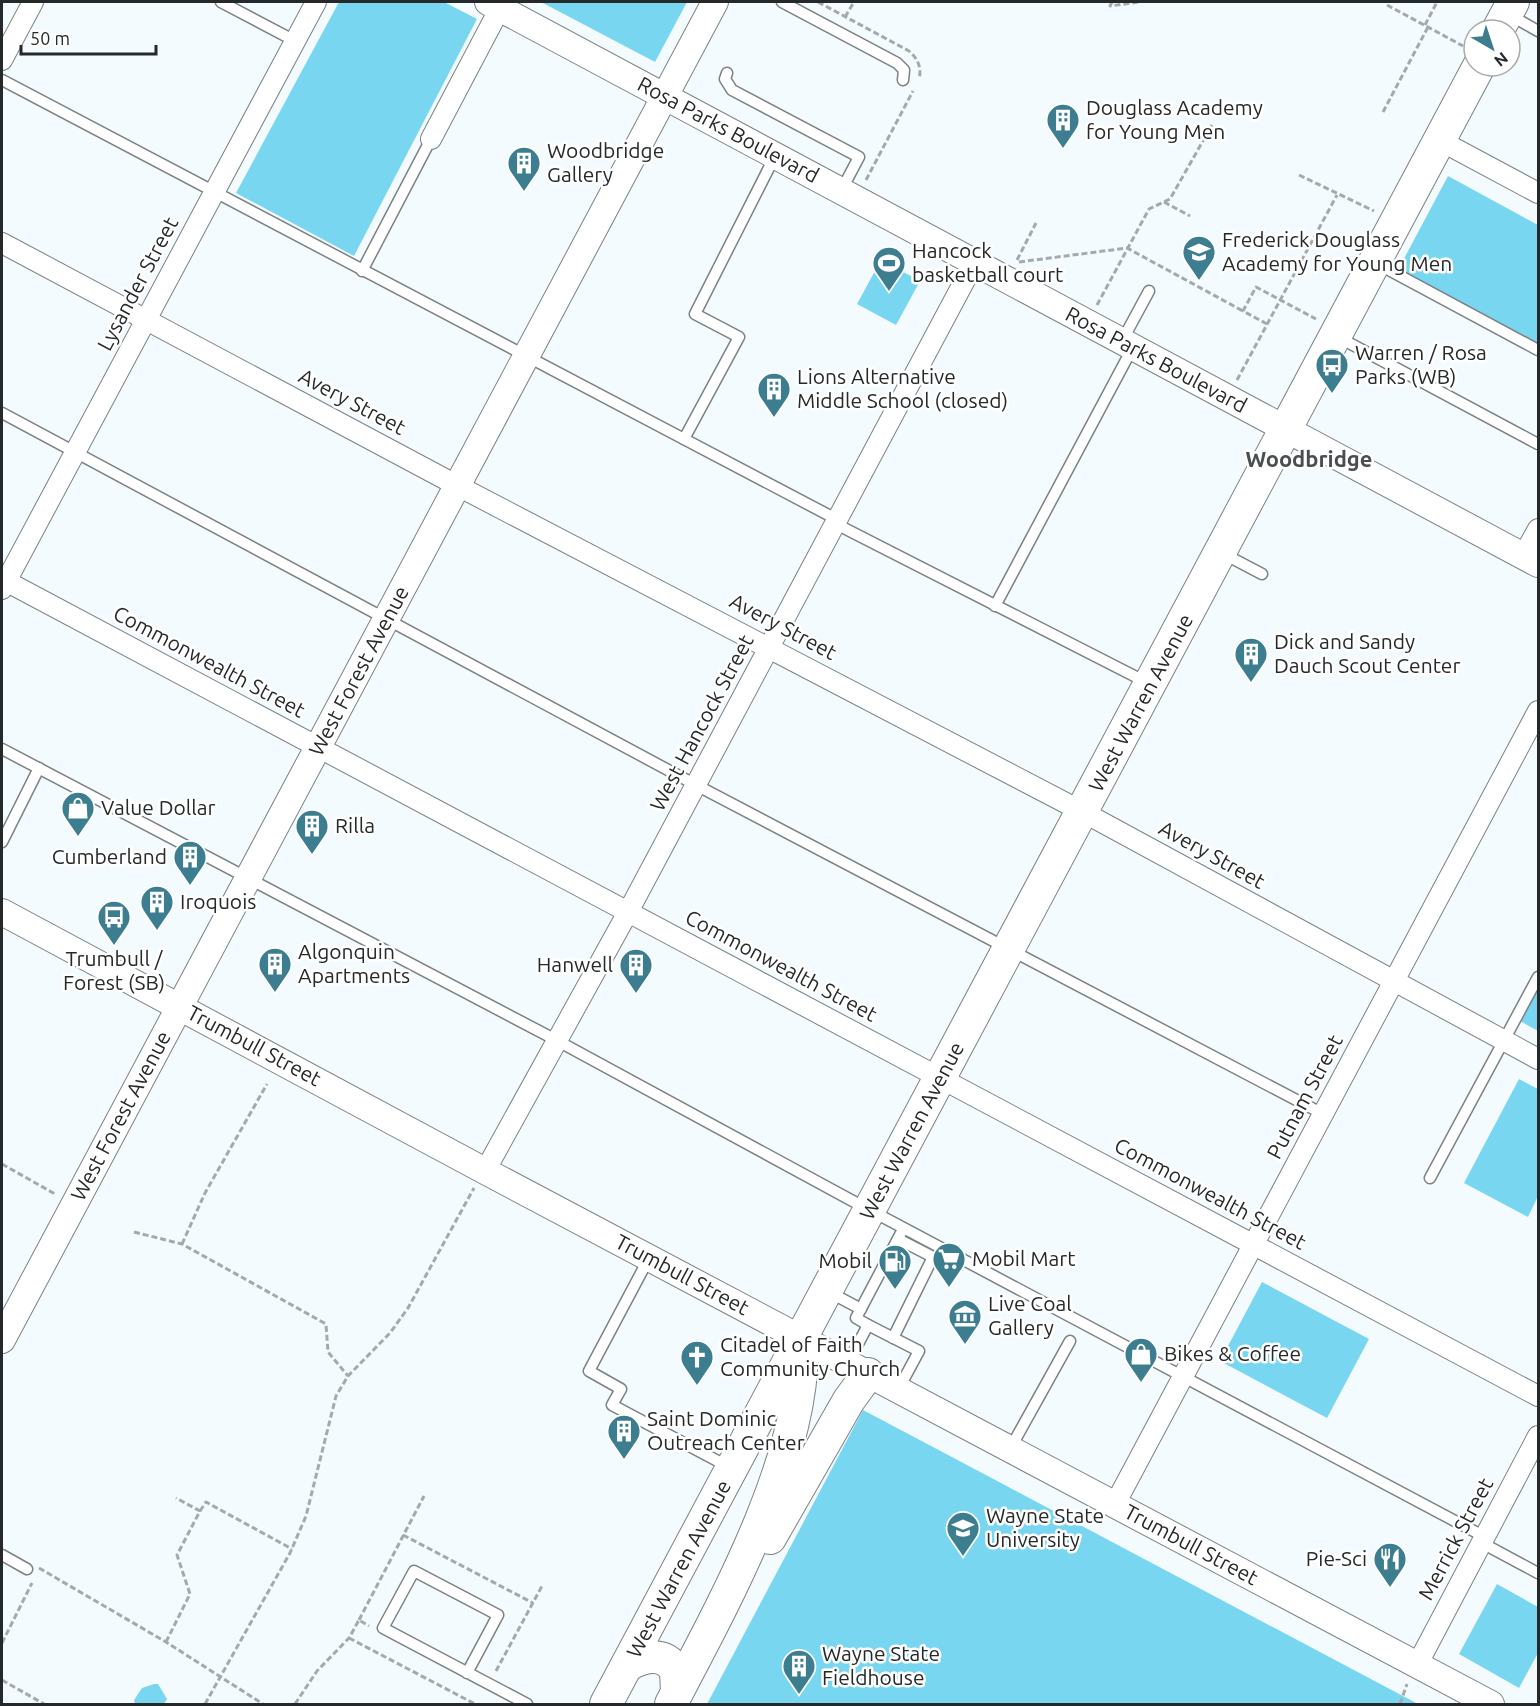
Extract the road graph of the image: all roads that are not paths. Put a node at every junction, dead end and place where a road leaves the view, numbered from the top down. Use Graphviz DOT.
graph roads {
  1 [pos="33,2"];
  2 [pos="221,2"];
  3 [pos="316,2"];
  4 [pos="714,2"];
  5 [pos="782,2"];
  6 [pos="494,5"];
  7 [pos="1506,15"];
  8 [pos="1539,31"];
  9 [pos="295,41"];
  10 [pos="2,60"];
  11 [pos="727,74"];
  12 [pos="1463,78"];
  13 [pos="2,80"];
  14 [pos="903,80"];
  15 [pos="664,96"];
  16 [pos="431,139"];
  17 [pos="1439,140"];
  18 [pos="776,156"];
  19 [pos="841,191"];
  20 [pos="214,193"];
  21 [pos="1539,193"];
  22 [pos="2,243"];
  23 [pos="974,262"];
  24 [pos="1374,262"];
  25 [pos="362,271"];
  26 [pos="1149,291"];
  27 [pos="146,319"];
  28 [pos="1326,328"];
  29 [pos="1127,344"];
  30 [pos="1539,350"];
  31 [pos="527,357"];
  32 [pos="2,413"];
  33 [pos="1284,429"];
  34 [pos="684,439"];
  35 [pos="1539,444"];
  36 [pos="75,452"];
  37 [pos="458,486"];
  38 [pos="837,522"];
  39 [pos="1539,529"];
  40 [pos="1221,552"];
  41 [pos="1531,560"];
  42 [pos="1262,574"];
  43 [pos="3,583"];
  44 [pos="995,606"];
  45 [pos="387,618"];
  46 [pos="770,647"];
  47 [pos="1151,685"];
  48 [pos="1539,711"];
  49 [pos="318,747"];
  50 [pos="2,749"];
  51 [pos="39,768"];
  52 [pos="696,785"];
  53 [pos="1083,812"];
  54 [pos="2,842"];
  55 [pos="248,880"];
  56 [pos="2,912"];
  57 [pos="628,912"];
  58 [pos="1010,948"];
  59 [pos="1539,977"];
  60 [pos="1394,981"];
  61 [pos="180,1007"];
  62 [pos="556,1040"];
  63 [pos="1503,1041"];
  64 [pos="1539,1059"];
  65 [pos="941,1078"];
  66 [pos="1323,1114"];
  67 [pos="484,1171"];
  68 [pos="1430,1178"];
  69 [pos="870,1210"];
  70 [pos="904,1228"];
  71 [pos="898,1239"];
  72 [pos="1254,1244"];
  73 [pos="649,1258"];
  74 [pos="827,1291"];
  75 [pos="861,1308"];
  76 [pos="868,1325"];
  77 [pos="802,1338"];
  78 [pos="893,1338"];
  79 [pos="2,1340"];
  80 [pos="1071,1341"];
  81 [pos="858,1369"];
  82 [pos="1183,1377"];
  83 [pos="898,1390"];
  84 [pos="1539,1396"];
  85 [pos="1539,1436"];
  86 [pos="1009,1449"];
  87 [pos="732,1470"];
  88 [pos="1114,1504"];
  89 [pos="1483,1540"];
  90 [pos="2,1555"];
  91 [pos="27,1569"];
  92 [pos="1539,1573"];
  93 [pos="628,1665"];
  94 [pos="1417,1665"];
  95 [pos="467,1673"];
  96 [pos="679,1688"];
  97 [pos="527,1704"];
  98 [pos="606,1704"];
  99 [pos="1491,1704"];
  1 -- 10 [label="street"];
  2 -- 9 [label="lane"];
  3 -- 9 [label="street, Lysander Street"];
  4 -- 15 [label="street, West Forest Avenue"];
  5 -- 14 [label="lane"];
  6 -- 15 [label="street, Rosa Parks Boulevard"];
  6 -- 16 [label="street"];
  7 -- 8 [label="lane"];
  9 -- 20 [label="street, Lysander Street"];
  11 -- 19 [label="lane"];
  12 -- 17 [label="main road, West Warren Avenue"];
  13 -- 20 [label="lane"];
  15 -- 18 [label="street, Rosa Parks Boulevard"];
  15 -- 31 [label="street, West Forest Avenue"];
  16 -- 25 [label="lane"];
  17 -- 21 [label="street"];
  17 -- 24 [label="main road, West Warren Avenue"];
  18 -- 19 [label="street, Rosa Parks Boulevard"];
  18 -- 34 [label="lane"];
  19 -- 23 [label="street, Rosa Parks Boulevard"];
  20 -- 25 [label="lane"];
  20 -- 27 [label="street, Lysander Street"];
  22 -- 27 [label="street, Avery Street"];
  23 -- 29 [label="street, Rosa Parks Boulevard"];
  23 -- 38 [label="street, West Hancock Street"];
  24 -- 28 [label="main road, West Warren Avenue"];
  24 -- 30 [label="lane"];
  25 -- 31 [label="lane"];
  26 -- 29 [label="lane"];
  27 -- 36 [label="street, Lysander Street"];
  27 -- 37 [label="street, Avery Street"];
  28 -- 33 [label="main road, West Warren Avenue"];
  28 -- 35 [label="lane"];
  29 -- 33 [label="street, Rosa Parks Boulevard"];
  29 -- 44 [label="lane"];
  31 -- 34 [label="lane"];
  31 -- 37 [label="street, West Forest Avenue"];
  32 -- 36 [label="lane"];
  33 -- 40 [label="main road, West Warren Avenue"];
  33 -- 41 [label="street, Rosa Parks Boulevard"];
  34 -- 38 [label="lane"];
  36 -- 43 [label="street, Lysander Street"];
  36 -- 45 [label="lane"];
  37 -- 45 [label="street, West Forest Avenue"];
  37 -- 46 [label="street, Avery Street"];
  38 -- 44 [label="lane"];
  38 -- 46 [label="street, West Hancock Street"];
  39 -- 41 [label="street"];
  40 -- 42 [label="lane"];
  40 -- 47 [label="main road, West Warren Avenue"];
  43 -- 49 [label="street, Commonwealth Street"];
  44 -- 47 [label="lane"];
  45 -- 49 [label="street, West Forest Avenue"];
  45 -- 52 [label="lane"];
  46 -- 52 [label="street, West Hancock Street"];
  46 -- 53 [label="street, Avery Street"];
  47 -- 53 [label="main road, West Warren Avenue"];
  48 -- 60 [label="street, Putnam Street"];
  49 -- 55 [label="street, West Forest Avenue"];
  49 -- 57 [label="street, Commonwealth Street"];
  50 -- 51 [label="lane"];
  51 -- 54 [label="lane"];
  51 -- 55 [label="lane"];
  52 -- 57 [label="street, West Hancock Street"];
  52 -- 58 [label="lane"];
  53 -- 58 [label="main road, West Warren Avenue"];
  53 -- 60 [label="street, Avery Street"];
  55 -- 61 [label="street, West Forest Avenue"];
  55 -- 62 [label="lane"];
  56 -- 61 [label="street, Trumbull Street"];
  57 -- 62 [label="street, West Hancock Street"];
  57 -- 65 [label="street, Commonwealth Street"];
  58 -- 65 [label="main road, West Warren Avenue"];
  58 -- 66 [label="lane"];
  59 -- 63 [label="lane"];
  60 -- 63 [label="street, Avery Street"];
  60 -- 66 [label="street, Putnam Street"];
  61 -- 67 [label="street, Trumbull Street"];
  61 -- 79 [label="street, West Forest Avenue"];
  62 -- 67 [label="street, West Hancock Street"];
  62 -- 69 [label="lane"];
  63 -- 64 [label="street, Avery Street"];
  63 -- 68 [label="lane"];
  65 -- 69 [label="main road, West Warren Avenue"];
  65 -- 72 [label="street, Commonwealth Street"];
  66 -- 72 [label="street, Putnam Street"];
  67 -- 73 [label="street, Trumbull Street"];
  69 -- 70 [label="lane"];
  69 -- 74 [label="main road, West Warren Avenue"];
  70 -- 71 [label="lane"];
  70 -- 82 [label="lane"];
  71 -- 75 [label="lane"];
  71 -- 78 [label="lane"];
  72 -- 82 [label="street, Putnam Street"];
  72 -- 84 [label="street, Commonwealth Street"];
  73 -- 77 [label="street, Trumbull Street"];
  73 -- 87 [label="lane"];
  74 -- 75 [label="lane"];
  74 -- 77 [label="main road, West Warren Avenue"];
  75 -- 76 [label="lane"];
  76 -- 78 [label="lane"];
  76 -- 81 [label="lane"];
  77 -- 81 [label="street, Trumbull Street"];
  77 -- 87 [label="main road, West Warren Avenue"];
  77 -- 96 [label="main road, West Warren Avenue"];
  78 -- 83 [label="lane"];
  80 -- 86 [label="lane"];
  81 -- 83 [label="street, Trumbull Street"];
  81 -- 96 [label="main road"];
  82 -- 88 [label="street, Putnam Street"];
  82 -- 89 [label="lane"];
  83 -- 86 [label="street, Trumbull Street"];
  85 -- 89 [label="street, Merrick Street"];
  86 -- 88 [label="street, Trumbull Street"];
  87 -- 93 [label="main road, West Warren Avenue"];
  88 -- 94 [label="street, Trumbull Street"];
  89 -- 92 [label="lane"];
  89 -- 94 [label="street, Merrick Street"];
  90 -- 91 [label="lane"];
  93 -- 96 [label="main road"];
  93 -- 98 [label="main road, West Warren Avenue"];
  94 -- 99 [label="street, Trumbull Street"];
  95 -- 95 [label="lane"];
  95 -- 97 [label="lane"];
}
